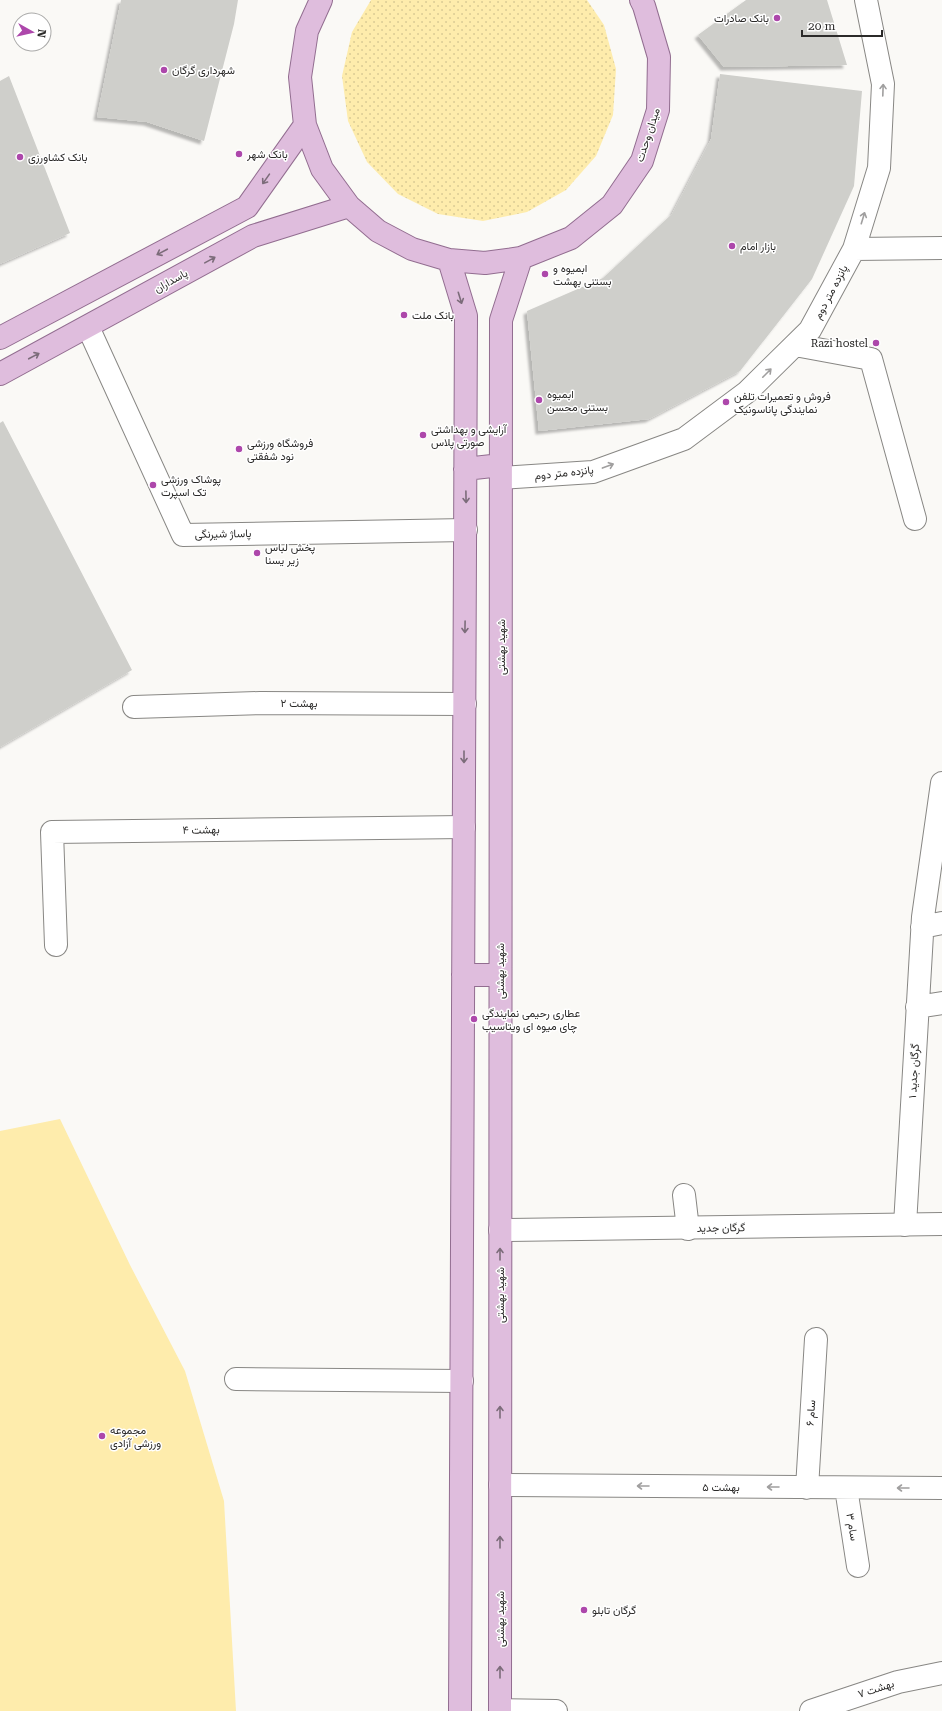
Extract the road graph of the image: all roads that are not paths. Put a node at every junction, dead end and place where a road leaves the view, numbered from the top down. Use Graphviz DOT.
graph roads {
  1 [pos="321,0"];
  2 [pos="866,0"];
  3 [pos="647,2"];
  4 [pos="305,124"];
  5 [pos="349,206"];
  6 [pos="942,248"];
  7 [pos="854,249"];
  8 [pos="521,258"];
  9 [pos="449,260"];
  10 [pos="88,327"];
  11 [pos="0,338"];
  12 [pos="795,345"];
  13 [pos="0,374"];
  14 [pos="465,469"];
  15 [pos="501,472"];
  16 [pos="915,519"];
  17 [pos="466,530"];
  18 [pos="465,704"];
  19 [pos="134,707"];
  20 [pos="942,783"];
  21 [pos="464,827"];
  22 [pos="929,922"];
  23 [pos="56,945"];
  24 [pos="500,974"];
  25 [pos="463,975"];
  26 [pos="942,1003"];
  27 [pos="917,1007"];
  28 [pos="684,1194"];
  29 [pos="942,1224"];
  30 [pos="905,1225"];
  31 [pos="688,1228"];
  32 [pos="500,1230"];
  33 [pos="816,1339"];
  34 [pos="236,1379"];
  35 [pos="462,1380"];
  36 [pos="500,1485"];
  37 [pos="806,1488"];
  38 [pos="846,1488"];
  39 [pos="942,1488"];
  40 [pos="858,1566"];
  41 [pos="942,1673"];
  42 [pos="500,1710"];
  43 [pos="460,1711"];
  44 [pos="556,1711"];
  45 [pos="811,1711"];
  1 -- 4 [label="main road, میدان وحدت"];
  7 -- 2 [label="street, پانزده متر دوم, one-way"];
  3 -- 8 [label="main road, میدان وحدت"];
  4 -- 5 [label="main road, میدان وحدت"];
  4 -- 11 [label="main road, one-way"];
  5 -- 9 [label="main road, میدان وحدت"];
  10 -- 5 [label="main road, پاسداران, one-way"];
  6 -- 7 [label="street"];
  7 -- 12 [label="street, پانزده متر دوم"];
  8 -- 9 [label="main road, میدان وحدت"];
  8 -- 15 [label="main road, شهید بهشتی"];
  9 -- 14 [label="main road, one-way"];
  13 -- 10 [label="main road, پاسداران, one-way"];
  10 -- 17 [label="street, پاساژ شیرنگی"];
  15 -- 12 [label="street, پانزده متر دوم, one-way"];
  12 -- 16 [label="street"];
  14 -- 15 [label="main road"];
  14 -- 17 [label="main road, one-way"];
  15 -- 24 [label="main road, شهید بهشتی"];
  17 -- 18 [label="main road, one-way"];
  18 -- 19 [label="street, بهشت ۲"];
  18 -- 21 [label="main road, one-way"];
  20 -- 22 [label="street, گرگان جدید ۱"];
  21 -- 23 [label="street, ۴ بهشت"];
  21 -- 25 [label="main road"];
  22 -- 27 [label="street, گرگان جدید ۱"];
  24 -- 25 [label="main road"];
  24 -- 32 [label="main road, شهید بهشتی"];
  25 -- 35 [label="main road"];
  26 -- 27 [label="street"];
  27 -- 30 [label="street, گرگان جدید ۱"];
  28 -- 31 [label="street"];
  29 -- 30 [label="street, گرگان جدید"];
  30 -- 31 [label="street, گرگان جدید"];
  31 -- 32 [label="street, گرگان جدید"];
  36 -- 32 [label="main road, شهید بهشتی, one-way"];
  33 -- 37 [label="street, ۶ سام"];
  34 -- 35 [label="street"];
  35 -- 43 [label="main road"];
  37 -- 36 [label="street, بهشت ۵, one-way"];
  42 -- 36 [label="main road, شهید بهشتی, one-way"];
  37 -- 38 [label="street, بهشت ۵"];
  39 -- 38 [label="street, بهشت ۵, one-way"];
  38 -- 40 [label="street, ۳ سام"];
  41 -- 45 [label="street, بهشت ۷"];
  42 -- 44 [label="street"];
}
